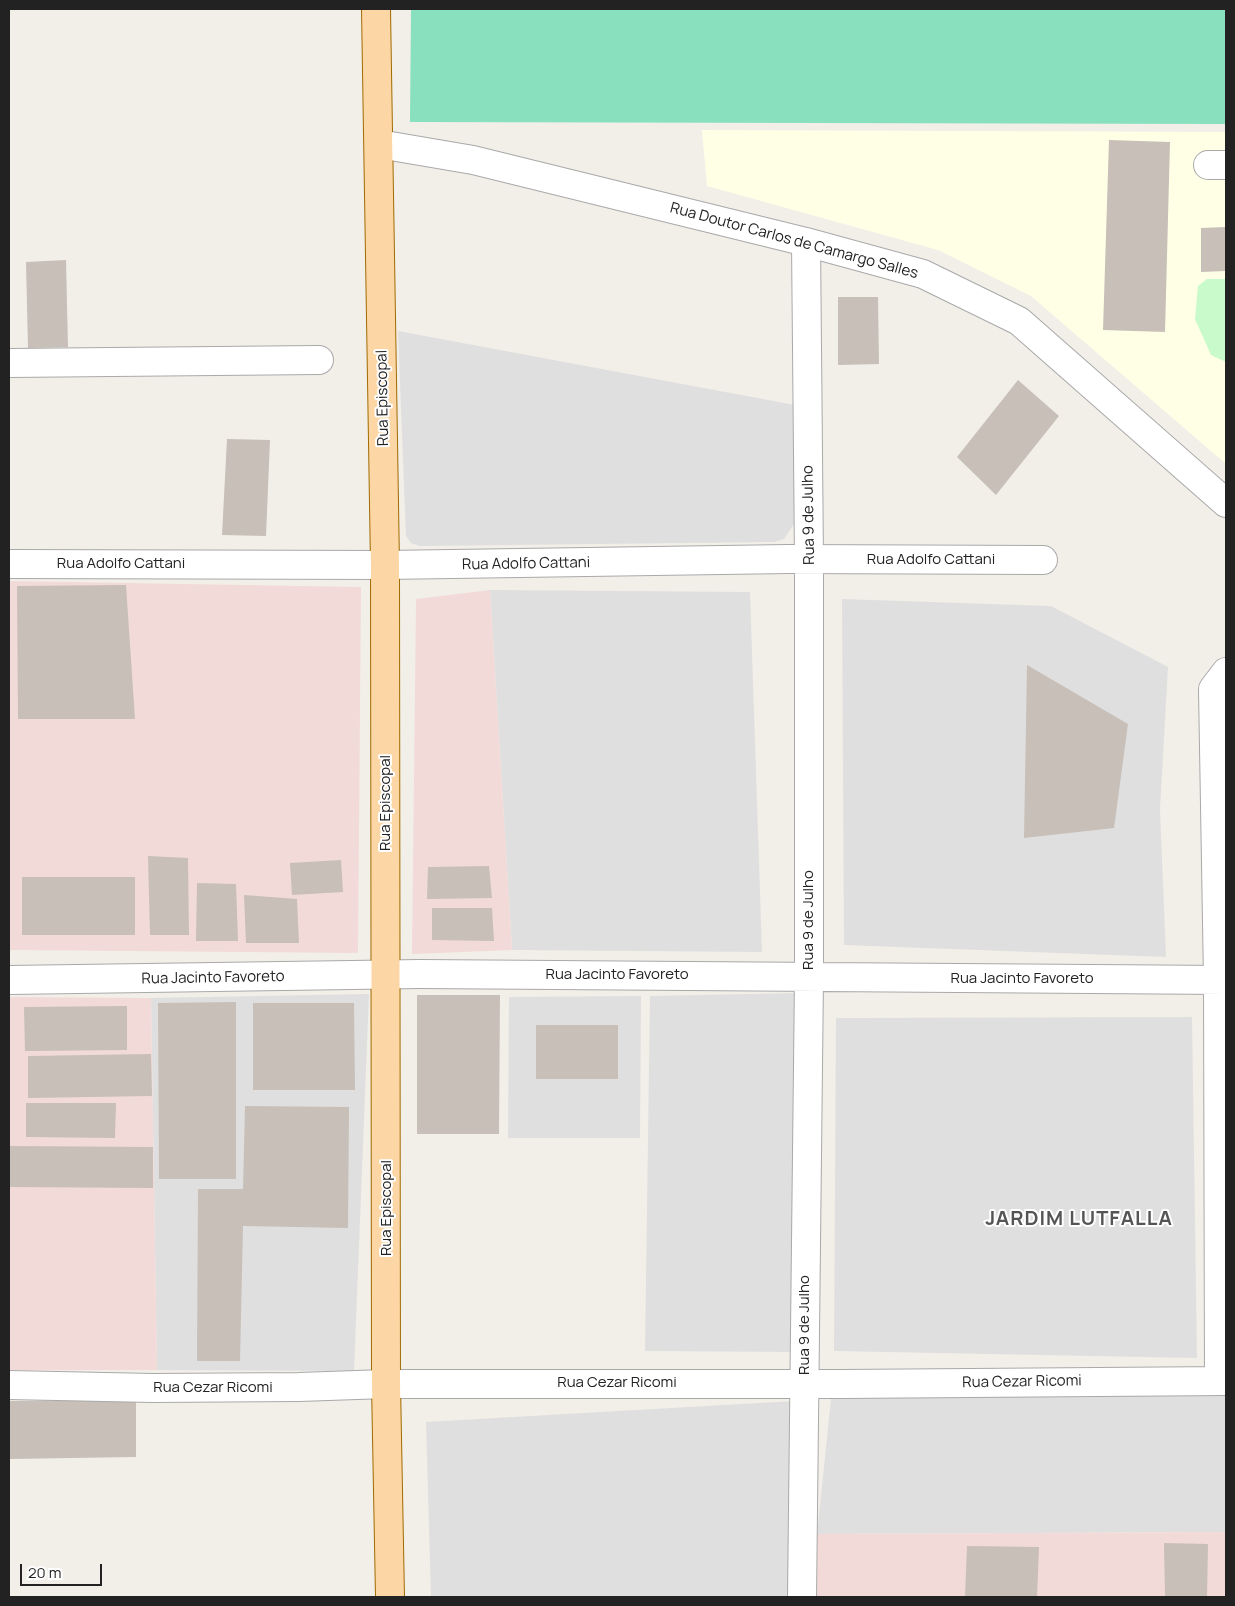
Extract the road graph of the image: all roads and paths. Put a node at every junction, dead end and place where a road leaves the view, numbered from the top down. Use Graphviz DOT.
graph roads {
  1 [pos="376,9"];
  2 [pos="379,144"];
  3 [pos="806,242"];
  4 [pos="319,360"];
  5 [pos="9,363"];
  6 [pos="1226,503"];
  7 [pos="809,560"];
  8 [pos="1043,560"];
  9 [pos="9,564"];
  10 [pos="385,565"];
  11 [pos="1226,672"];
  12 [pos="387,975"];
  13 [pos="809,977"];
  14 [pos="9,980"];
  15 [pos="1222,980"];
  16 [pos="1223,1380"];
  17 [pos="805,1383"];
  18 [pos="386,1384"];
  19 [pos="9,1385"];
  20 [pos="390,1597"];
  21 [pos="802,1597"];
  1 -- 2 [label="main road, Rua Episcopal"];
  2 -- 3 [label="street, Rua Doutor Carlos de Camargo Salles"];
  2 -- 10 [label="main road, Rua Episcopal"];
  3 -- 6 [label="street, Rua Doutor Carlos de Camargo Salles"];
  3 -- 7 [label="street, Rua 9 de Julho"];
  4 -- 5 [label="street"];
  7 -- 8 [label="street, Rua Adolfo Cattani"];
  7 -- 10 [label="street, Rua Adolfo Cattani"];
  7 -- 13 [label="street, Rua 9 de Julho"];
  9 -- 10 [label="street, Rua Adolfo Cattani"];
  10 -- 12 [label="main road, Rua Episcopal"];
  11 -- 15 [label="street"];
  12 -- 13 [label="street, Rua Jacinto Favoreto"];
  12 -- 14 [label="street, Rua Jacinto Favoreto"];
  12 -- 18 [label="main road, Rua Episcopal"];
  13 -- 15 [label="street, Rua Jacinto Favoreto"];
  13 -- 17 [label="street, Rua 9 de Julho"];
  15 -- 16 [label="street"];
  16 -- 17 [label="street, Rua Cezar Ricomi"];
  17 -- 18 [label="street, Rua Cezar Ricomi"];
  17 -- 21 [label="street, Rua 9 de Julho"];
  18 -- 19 [label="street, Rua Cezar Ricomi"];
  18 -- 20 [label="main road, Rua Episcopal"];
}
